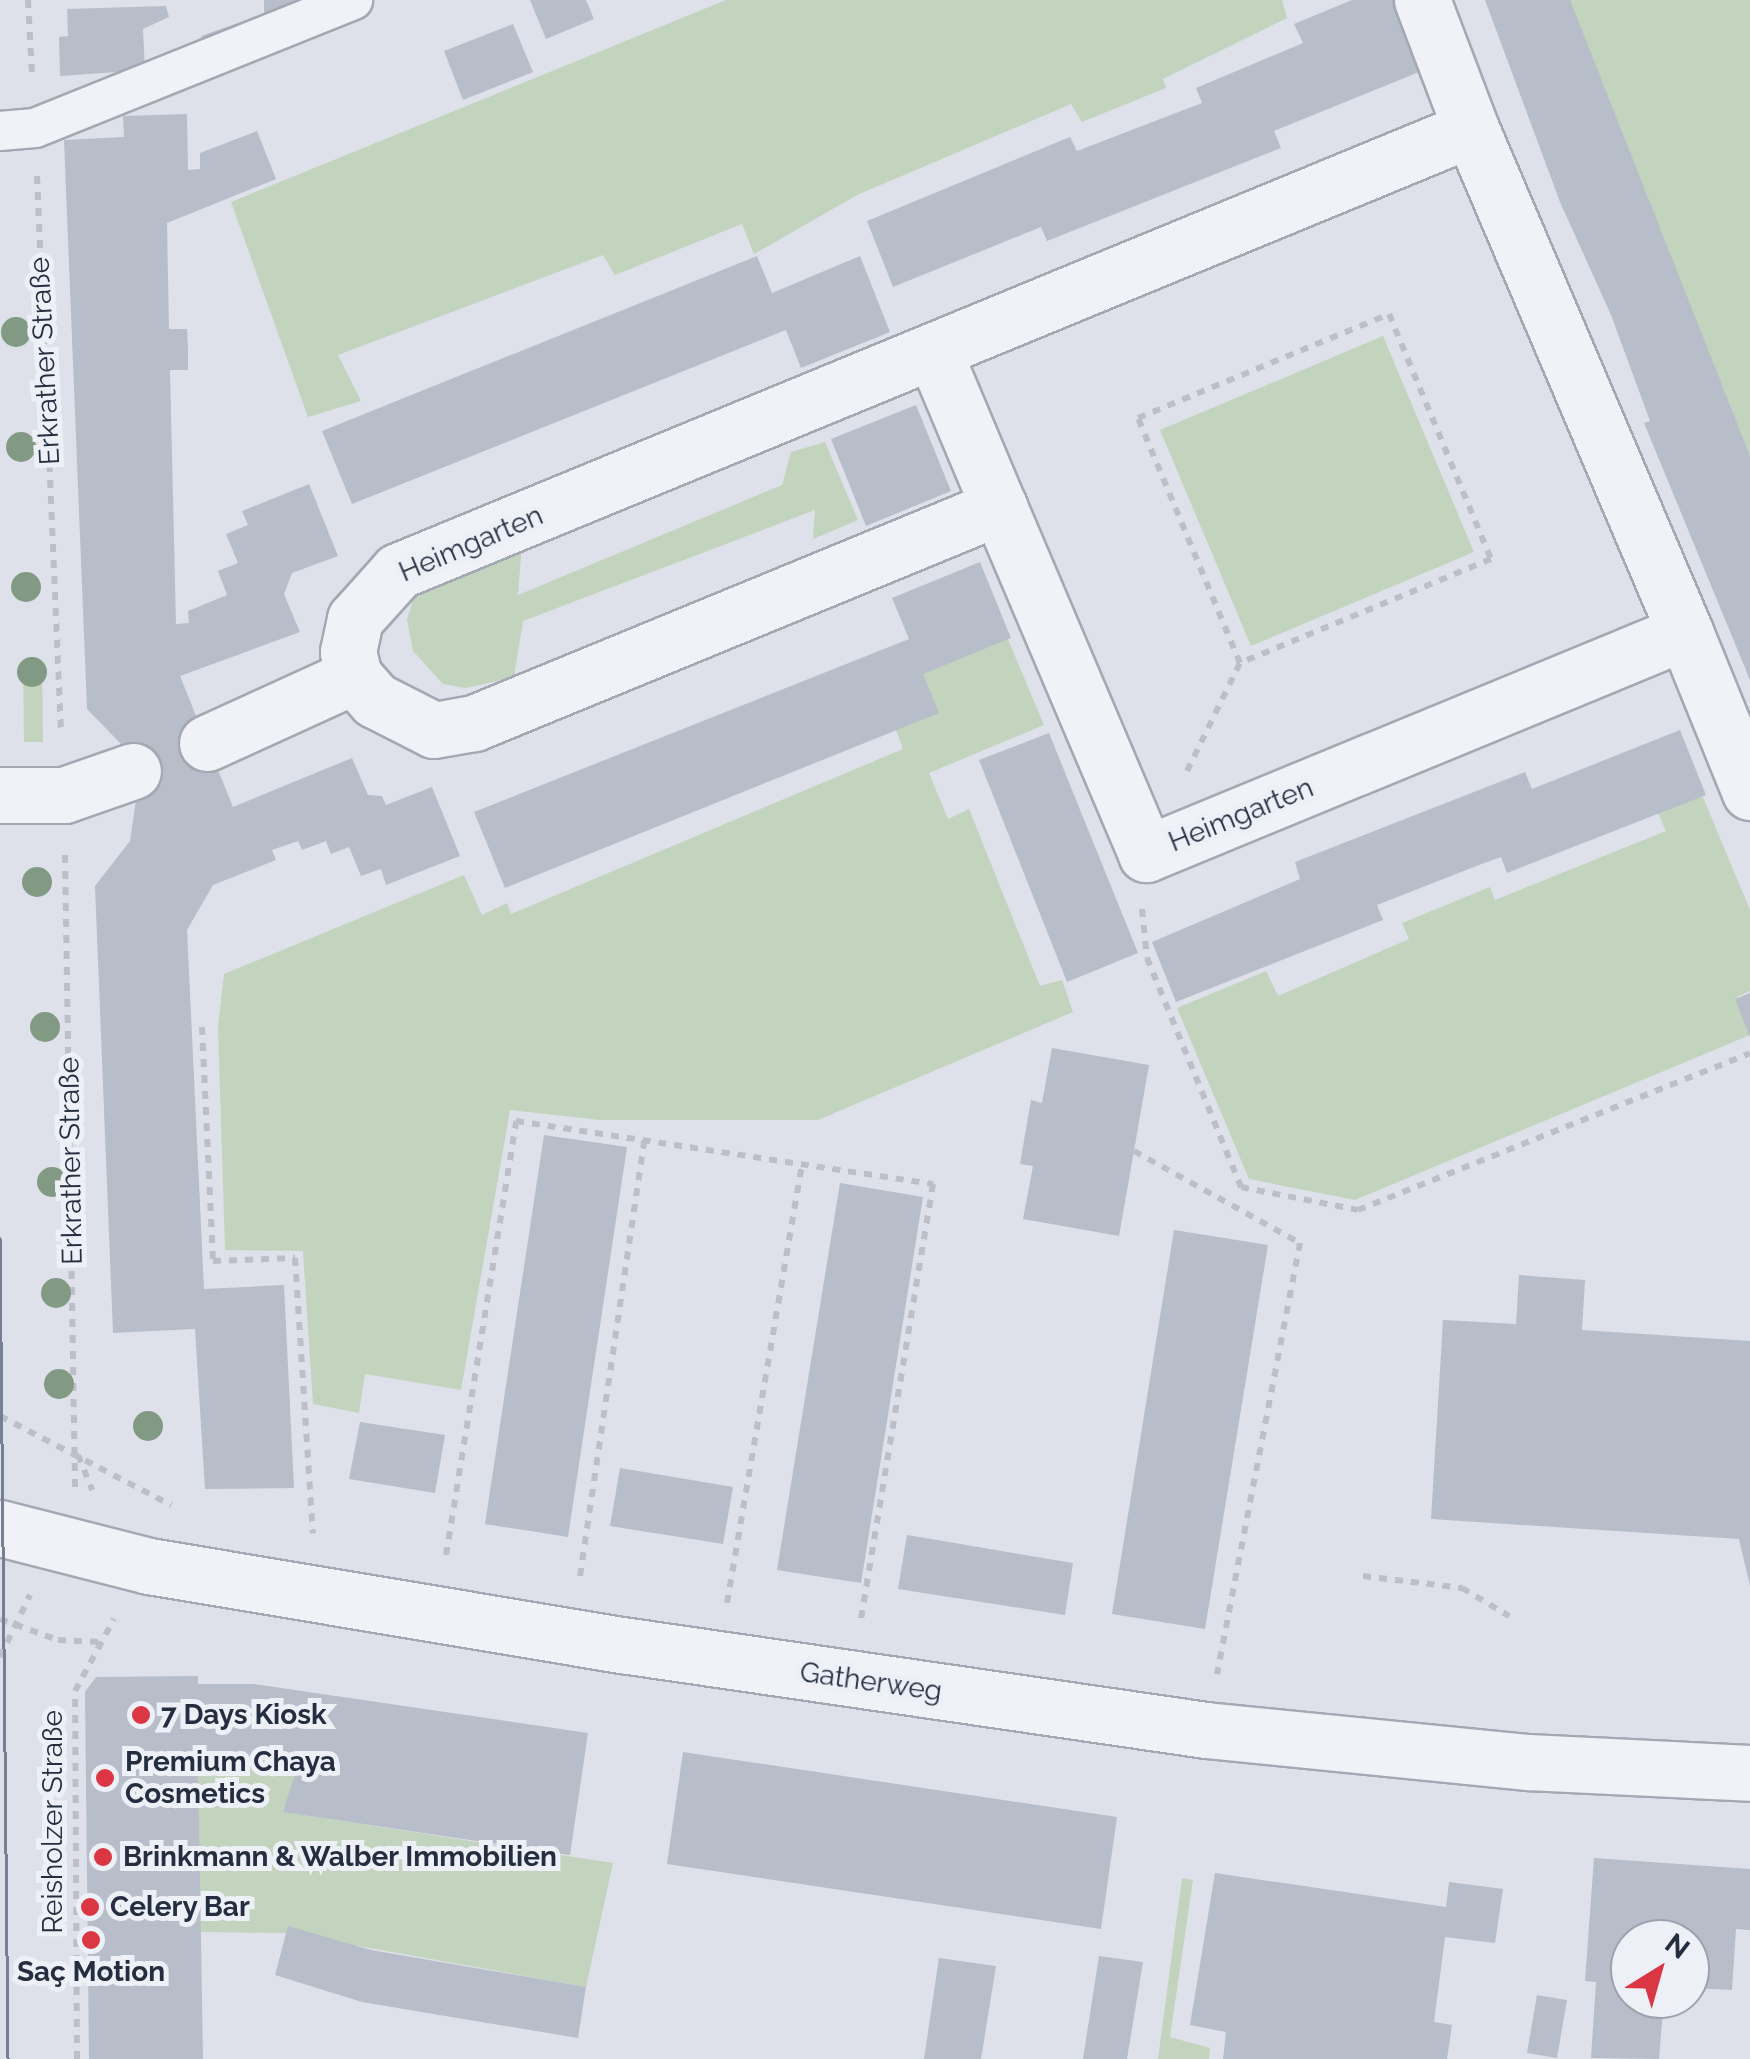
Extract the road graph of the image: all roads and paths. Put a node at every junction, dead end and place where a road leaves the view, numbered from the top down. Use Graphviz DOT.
graph roads {
  1 [pos="28,0"];
  2 [pos="353,0"];
  3 [pos="1422,0"];
  4 [pos="17,130"];
  5 [pos="1471,130"];
  6 [pos="935,354"];
  7 [pos="999,506"];
  8 [pos="1685,632"];
  9 [pos="1240,663"];
  10 [pos="354,676"];
  11 [pos="207,743"];
  12 [pos="62,754"];
  13 [pos="133,771"];
  14 [pos="1750,792"];
  15 [pos="0,795"];
  16 [pos="65,836"];
  17 [pos="1146,854"];
  18 [pos="202,1026"];
  19 [pos="1750,1053"];
  20 [pos="644,1140"];
  21 [pos="1134,1151"];
  22 [pos="802,1166"];
  23 [pos="0,1416"];
  24 [pos="78,1454"];
  25 [pos="74,1505"];
  26 [pos="188,1514"];
  27 [pos="0,1528"];
  28 [pos="1363,1576"];
  29 [pos="316,1594"];
  30 [pos="118,1613"];
  31 [pos="436,1613"];
  32 [pos="1509,1616"];
  33 [pos="0,1619"];
  34 [pos="572,1636"];
  35 [pos="101,1642"];
  36 [pos="716,1660"];
  37 [pos="851,1679"];
  38 [pos="1206,1730"];
  39 [pos="1750,1774"];
  40 [pos="78,2059"];
  1 -- 4 [label="path, Erkrather Straße"];
  2 -- 4 [label="lane"];
  3 -- 5 [label="street"];
  4 -- 12 [label="path, Erkrather Straße"];
  5 -- 6 [label="street, Heimgarten"];
  5 -- 8 [label="street"];
  6 -- 7 [label="street, Heimgarten"];
  6 -- 10 [label="street, Heimgarten"];
  7 -- 10 [label="street"];
  7 -- 17 [label="street, Heimgarten"];
  8 -- 14 [label="street"];
  8 -- 17 [label="street, Heimgarten"];
  9 -- 9 [label="path"];
  9 -- 17 [label="path"];
  10 -- 11 [label="street"];
  13 -- 15 [label="street"];
  16 -- 24 [label="path, Erkrather Straße"];
  17 -- 19 [label="path"];
  18 -- 29 [label="path"];
  20 -- 22 [label="path"];
  20 -- 31 [label="path"];
  20 -- 34 [label="path"];
  21 -- 38 [label="path"];
  22 -- 36 [label="path"];
  22 -- 37 [label="path"];
  23 -- 24 [label="path"];
  24 -- 25 [label="path, Erkrather Straße"];
  24 -- 26 [label="path"];
  27 -- 29 [label="street, Gatherweg"];
  28 -- 32 [label="path"];
  29 -- 31 [label="street, Gatherweg"];
  30 -- 35 [label="path, Reisholzer Straße"];
  31 -- 34 [label="street, Gatherweg"];
  33 -- 35 [label="path"];
  34 -- 36 [label="street, Gatherweg"];
  35 -- 40 [label="path, Reisholzer Straße"];
  36 -- 37 [label="street, Gatherweg"];
  37 -- 38 [label="street, Gatherweg"];
  38 -- 39 [label="street, Gatherweg"];
}
